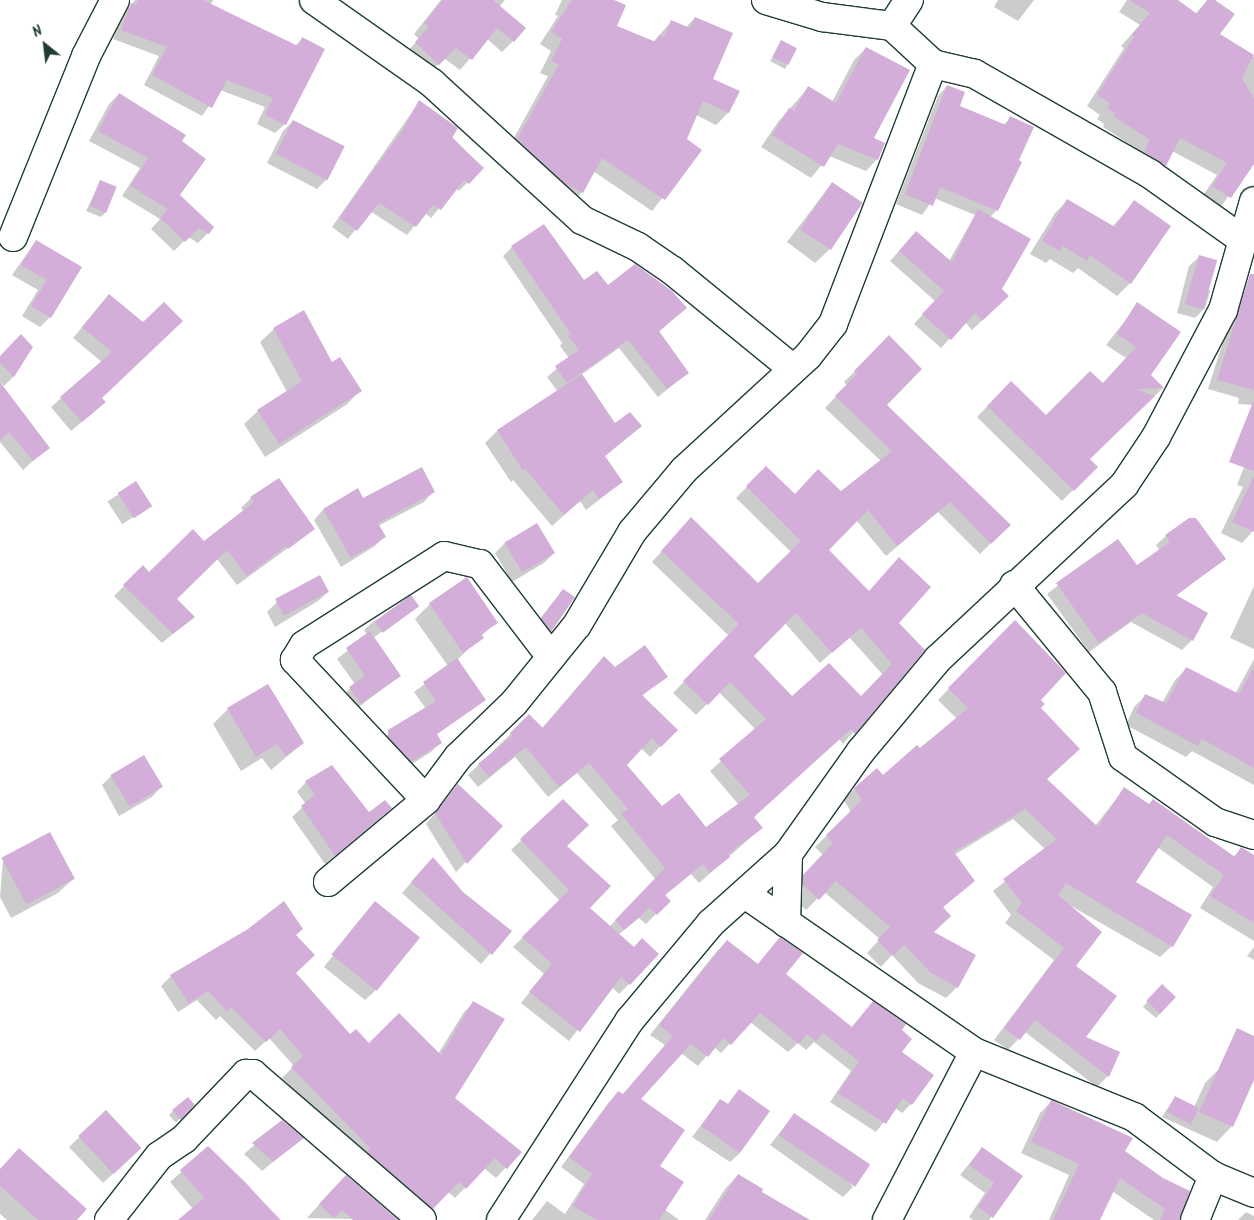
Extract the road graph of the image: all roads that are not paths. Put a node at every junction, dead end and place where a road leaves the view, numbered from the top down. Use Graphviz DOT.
graph roads {
  1 [pos="115,0"];
  2 [pos="314,0"];
  3 [pos="766,0"];
  4 [pos="909,0"];
  5 [pos="892,26"];
  6 [pos="933,64"];
  7 [pos="1254,202"];
  8 [pos="13,236"];
  9 [pos="1243,240"];
  10 [pos="793,369"];
  11 [pos="1014,585"];
  12 [pos="551,657"];
  13 [pos="426,800"];
  14 [pos="1254,834"];
  15 [pos="788,854"];
  16 [pos="328,882"];
  17 [pos="745,894"];
  18 [pos="786,923"];
  19 [pos="974,1052"];
  20 [pos="1213,1176"];
  21 [pos="1254,1193"];
  22 [pos="109,1220"];
  23 [pos="422,1220"];
  24 [pos="501,1220"];
  25 [pos="887,1220"];
  26 [pos="1195,1220"];
  1 -- 8 [label="street"];
  2 -- 10 [label="street"];
  3 -- 5 [label="street"];
  4 -- 5 [label="street"];
  5 -- 6 [label="street"];
  6 -- 9 [label="street"];
  6 -- 10 [label="street"];
  7 -- 9 [label="street"];
  9 -- 11 [label="street"];
  10 -- 12 [label="street"];
  11 -- 14 [label="street"];
  11 -- 15 [label="street"];
  12 -- 13 [label="street"];
  12 -- 13 [label="street"];
  13 -- 16 [label="street"];
  15 -- 17 [label="street"];
  15 -- 18 [label="street"];
  17 -- 18 [label="street"];
  17 -- 24 [label="street"];
  18 -- 19 [label="street"];
  19 -- 20 [label="street"];
  19 -- 25 [label="street"];
  20 -- 21 [label="street"];
  20 -- 26 [label="street"];
  22 -- 23 [label="street"];
}
